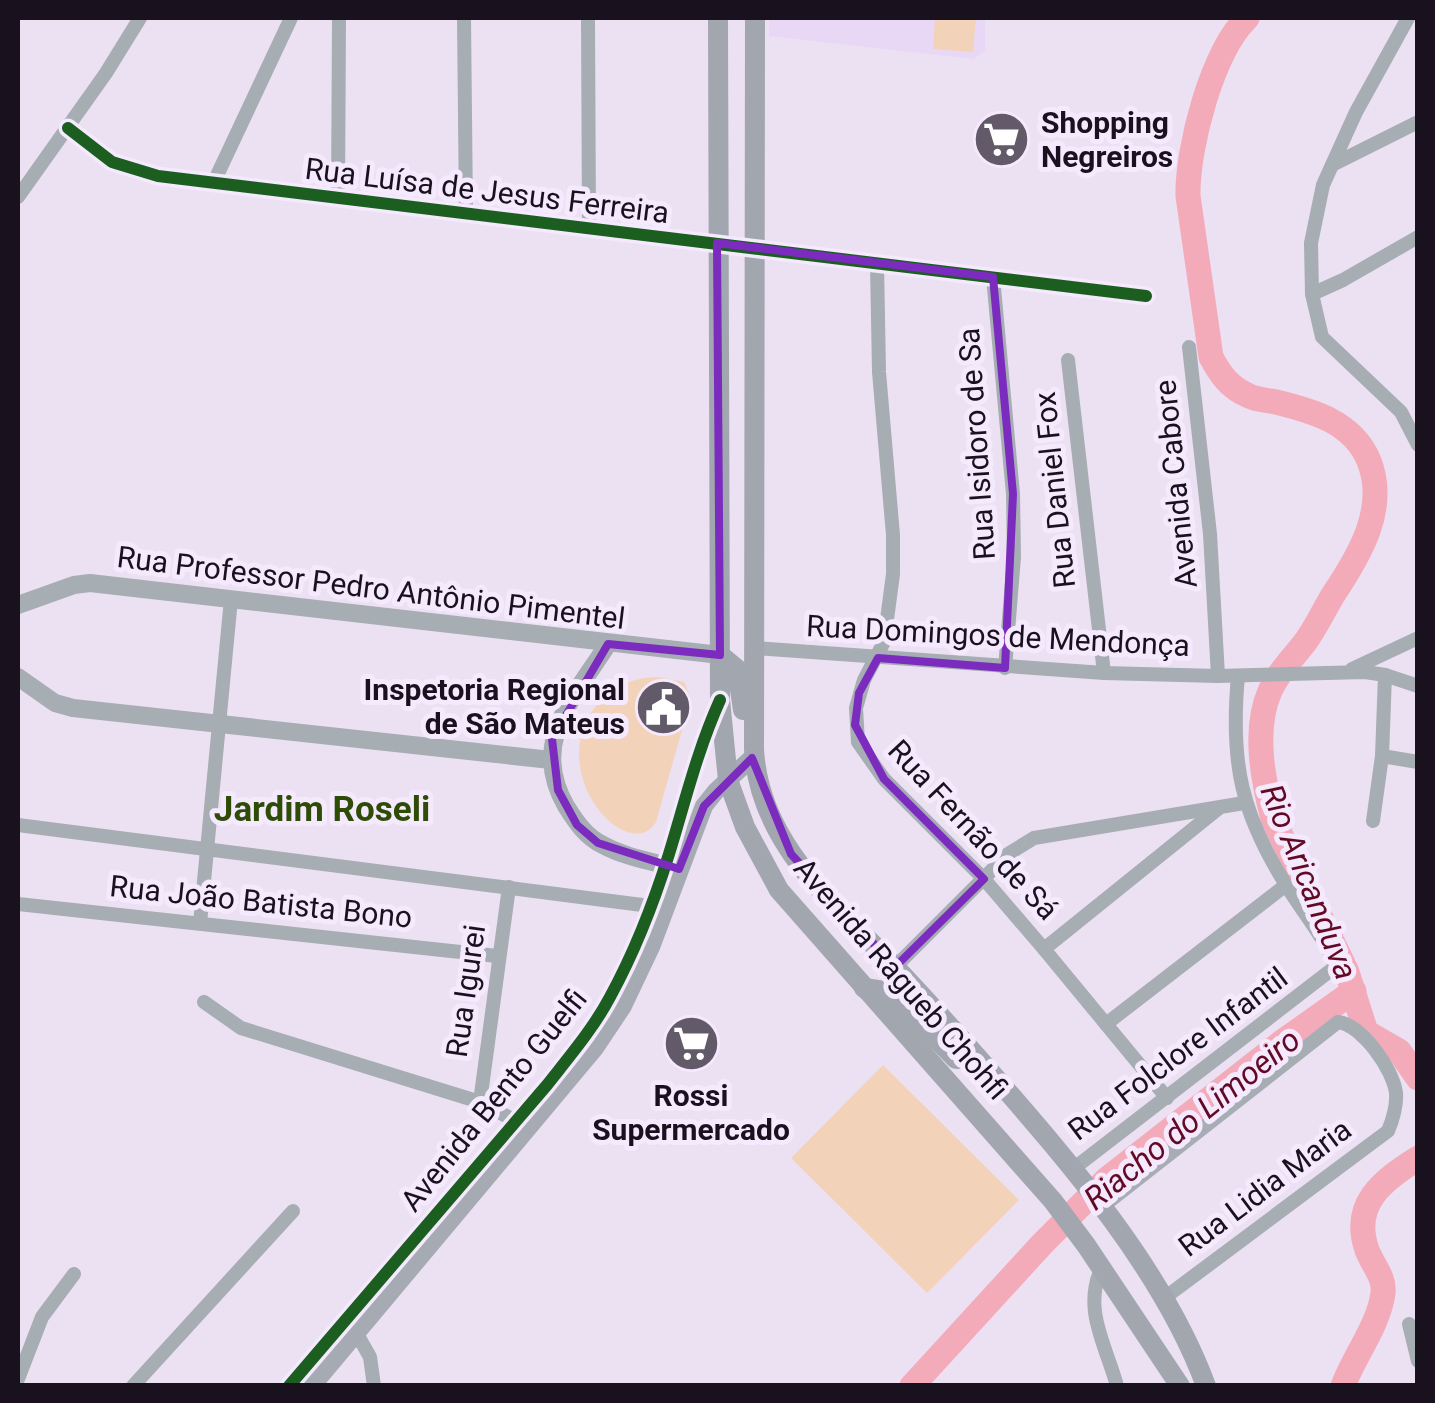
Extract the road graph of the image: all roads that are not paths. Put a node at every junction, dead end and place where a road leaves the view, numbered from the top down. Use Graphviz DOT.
graph roads {
  1 [pos="140,18"];
  2 [pos="291,18"];
  3 [pos="339,18"];
  4 [pos="464,18"];
  5 [pos="588,18"];
  6 [pos="718,18"];
  7 [pos="755,18"];
  8 [pos="1408,18"];
  9 [pos="1418,122"];
  10 [pos="68,128"];
  11 [pos="1332,166"];
  12 [pos="213,184"];
  13 [pos="18,197"];
  14 [pos="338,199"];
  15 [pos="466,212"];
  16 [pos="589,227"];
  17 [pos="1418,237"];
  18 [pos="717,243"];
  19 [pos="755,247"];
  20 [pos="877,264"];
  21 [pos="993,277"];
  22 [pos="1312,294"];
  23 [pos="1146,296"];
  24 [pos="1189,347"];
  25 [pos="1068,360"];
  26 [pos="1418,445"];
  27 [pos="231,599"];
  28 [pos="18,605"];
  29 [pos="1418,638"];
  30 [pos="608,644"];
  31 [pos="755,648"];
  32 [pos="720,655"];
  33 [pos="878,658"];
  34 [pos="1005,668"];
  35 [pos="1104,673"];
  36 [pos="1342,673"];
  37 [pos="1385,674"];
  38 [pos="18,676"];
  39 [pos="1218,676"];
  40 [pos="1238,676"];
  41 [pos="1418,686"];
  42 [pos="720,700"];
  43 [pos="219,726"];
  44 [pos="754,753"];
  45 [pos="1382,756"];
  46 [pos="551,760"];
  47 [pos="1418,762"];
  48 [pos="728,780"];
  49 [pos="1244,803"];
  50 [pos="1220,807"];
  51 [pos="1374,821"];
  52 [pos="18,825"];
  53 [pos="206,851"];
  54 [pos="665,863"];
  55 [pos="984,879"];
  56 [pos="1286,886"];
  57 [pos="509,887"];
  58 [pos="18,904"];
  59 [pos="650,906"];
  60 [pos="200,922"];
  61 [pos="1044,949"];
  62 [pos="498,956"];
  63 [pos="895,967"];
  64 [pos="864,988"];
  65 [pos="204,1002"];
  66 [pos="1106,1024"];
  67 [pos="976,1057"];
  68 [pos="1167,1098"];
  69 [pos="480,1102"];
  70 [pos="521,1124"];
  71 [pos="1076,1174"];
  72 [pos="1100,1205"];
  73 [pos="293,1210"];
  74 [pos="1102,1268"];
  75 [pos="74,1274"];
  76 [pos="1163,1299"];
  77 [pos="1409,1324"];
  78 [pos="357,1334"];
  79 [pos="1418,1361"];
  80 [pos="18,1379"];
  81 [pos="132,1386"];
  82 [pos="290,1386"];
  83 [pos="312,1386"];
  84 [pos="374,1386"];
  85 [pos="1117,1386"];
  86 [pos="1180,1386"];
  87 [pos="1206,1386"];
  1 -- 10 [label="street"];
  2 -- 12 [label="street"];
  3 -- 14 [label="street"];
  4 -- 15 [label="street"];
  5 -- 16 [label="street"];
  6 -- 18 [label="main road, Avenida Ragueb Chohfi"];
  7 -- 19 [label="main road, Avenida Ragueb Chohfi"];
  8 -- 11 [label="street"];
  9 -- 11 [label="street"];
  10 -- 12 [label="street, Rua Luísa de Jesus Ferreira"];
  10 -- 13 [label="street"];
  11 -- 22 [label="street"];
  12 -- 14 [label="street, Rua Luísa de Jesus Ferreira"];
  14 -- 15 [label="street, Rua Luísa de Jesus Ferreira"];
  15 -- 16 [label="street, Rua Luísa de Jesus Ferreira"];
  16 -- 18 [label="street, Rua Luísa de Jesus Ferreira"];
  17 -- 22 [label="street"];
  18 -- 19 [label="street, Rua Luísa de Jesus Ferreira"];
  18 -- 32 [label="main road, Avenida Ragueb Chohfi"];
  19 -- 20 [label="street, Rua Luísa de Jesus Ferreira"];
  19 -- 31 [label="main road, Avenida Ragueb Chohfi"];
  20 -- 21 [label="street, Rua Luísa de Jesus Ferreira"];
  20 -- 33 [label="street, Rua Fernão de Sá"];
  21 -- 23 [label="street, Rua Luísa de Jesus Ferreira"];
  21 -- 34 [label="street, Rua Isidoro de Sa"];
  22 -- 26 [label="street"];
  24 -- 39 [label="street, Avenida Cabore"];
  25 -- 35 [label="street, Rua Daniel Fox"];
  27 -- 28 [label="street, Rua Professor Pedro Antônio Pimentel"];
  27 -- 30 [label="street, Rua Professor Pedro Antônio Pimentel"];
  27 -- 43 [label="street"];
  29 -- 36 [label="street"];
  30 -- 32 [label="street, Rua Professor Pedro Antônio Pimentel"];
  30 -- 46 [label="street"];
  31 -- 33 [label="street, Rua Domingos de Mendonça"];
  31 -- 44 [label="main road, Avenida Ragueb Chohfi"];
  32 -- 42 [label="main road, Avenida Ragueb Chohfi"];
  32 -- 44 [label="main road"];
  33 -- 34 [label="street, Rua Domingos de Mendonça"];
  33 -- 55 [label="street, Rua Fernão de Sá"];
  34 -- 35 [label="street, Rua Domingos de Mendonça"];
  35 -- 39 [label="street, Rua Domingos de Mendonça"];
  36 -- 37 [label="street, Rua Domingos de Mendonça"];
  36 -- 40 [label="street, Rua Domingos de Mendonça"];
  37 -- 41 [label="street, Rua Domingos de Mendonça"];
  37 -- 45 [label="street"];
  38 -- 43 [label="street"];
  39 -- 40 [label="street, Rua Domingos de Mendonça"];
  40 -- 49 [label="street"];
  42 -- 48 [label="main road, Avenida Ragueb Chohfi"];
  42 -- 54 [label="main road, Avenida Bento Guelfi"];
  43 -- 46 [label="street"];
  43 -- 53 [label="street"];
  44 -- 48 [label="main road, Avenida Bento Guelfi"];
  44 -- 63 [label="main road, Avenida Ragueb Chohfi"];
  45 -- 47 [label="street"];
  45 -- 51 [label="street"];
  46 -- 54 [label="street"];
  48 -- 54 [label="main road, Avenida Bento Guelfi"];
  48 -- 64 [label="main road, Avenida Ragueb Chohfi"];
  49 -- 50 [label="street"];
  49 -- 56 [label="street"];
  50 -- 55 [label="street"];
  50 -- 61 [label="street"];
  52 -- 53 [label="street"];
  53 -- 57 [label="street"];
  53 -- 60 [label="street"];
  54 -- 59 [label="main road, Avenida Bento Guelfi"];
  54 -- 70 [label="main road, Avenida Bento Guelfi"];
  55 -- 61 [label="street, Rua Fernão de Sá"];
  55 -- 63 [label="street"];
  56 -- 66 [label="street"];
  56 -- 68 [label="street, Rua Folclore Infantil"];
  57 -- 59 [label="street"];
  57 -- 62 [label="street, Rua Igurei"];
  58 -- 60 [label="street, Rua João Batista Bono"];
  59 -- 70 [label="main road, Avenida Bento Guelfi"];
  60 -- 62 [label="street, Rua João Batista Bono"];
  61 -- 66 [label="street, Rua Fernão de Sá"];
  62 -- 69 [label="street, Rua Igurei"];
  63 -- 67 [label="main road, Avenida Ragueb Chohfi"];
  64 -- 67 [label="main road"];
  64 -- 74 [label="main road, Avenida Ragueb Chohfi"];
  65 -- 69 [label="street"];
  66 -- 68 [label="street, Rua Fernão de Sá"];
  67 -- 71 [label="main road, Avenida Ragueb Chohfi"];
  68 -- 71 [label="street, Rua Folclore Infantil"];
  69 -- 70 [label="street"];
  70 -- 78 [label="main road, Avenida Bento Guelfi"];
  70 -- 82 [label="main road, Avenida Bento Guelfi"];
  71 -- 72 [label="main road, Avenida Ragueb Chohfi"];
  72 -- 76 [label="main road, Avenida Ragueb Chohfi"];
  72 -- 76 [label="street, Rua Lidia Maria"];
  73 -- 81 [label="street"];
  74 -- 85 [label="street"];
  74 -- 86 [label="main road, Avenida Ragueb Chohfi"];
  75 -- 80 [label="street"];
  76 -- 87 [label="main road, Avenida Ragueb Chohfi"];
  77 -- 79 [label="street"];
  78 -- 83 [label="main road, Avenida Bento Guelfi"];
  78 -- 84 [label="street"];
}
